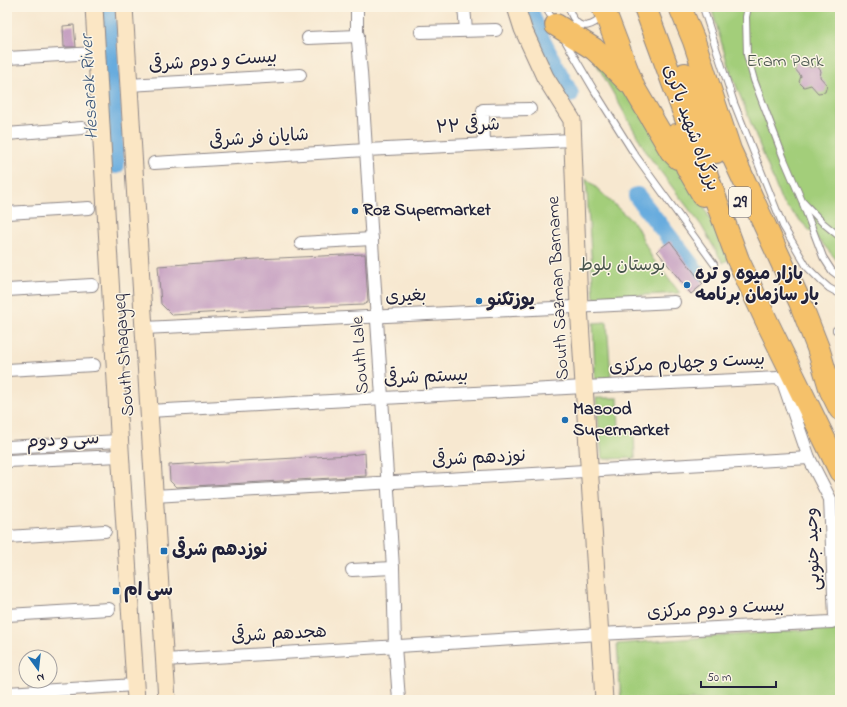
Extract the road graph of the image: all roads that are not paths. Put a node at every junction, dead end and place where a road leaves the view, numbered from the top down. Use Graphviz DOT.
graph roads {
  1 [pos="94,7"];
  2 [pos="124,7"];
  3 [pos="357,7"];
  4 [pos="464,7"];
  5 [pos="516,7"];
  6 [pos="569,7"];
  7 [pos="634,7"];
  8 [pos="645,7"];
  9 [pos="661,7"];
  10 [pos="680,7"];
  11 [pos="687,7"];
  12 [pos="704,7"];
  13 [pos="748,7"];
  14 [pos="609,9"];
  15 [pos="550,16"];
  16 [pos="466,30"];
  17 [pos="496,30"];
  18 [pos="421,32"];
  19 [pos="358,36"];
  20 [pos="308,38"];
  21 [pos="694,42"];
  22 [pos="96,52"];
  23 [pos="7,58"];
  24 [pos="300,75"];
  25 [pos="129,85"];
  26 [pos="634,88"];
  27 [pos="530,109"];
  28 [pos="82,128"];
  29 [pos="7,134"];
  30 [pos="572,140"];
  31 [pos="484,144"];
  32 [pos="366,150"];
  33 [pos="154,164"];
  34 [pos="687,167"];
  35 [pos="802,200"];
  36 [pos="88,208"];
  37 [pos="7,213"];
  38 [pos="840,238"];
  39 [pos="372,239"];
  40 [pos="301,243"];
  41 [pos="734,250"];
  42 [pos="714,264"];
  43 [pos="840,277"];
  44 [pos="92,285"];
  45 [pos="7,290"];
  46 [pos="840,294"];
  47 [pos="674,302"];
  48 [pos="579,306"];
  49 [pos="376,316"];
  50 [pos="144,328"];
  51 [pos="94,365"];
  52 [pos="7,370"];
  53 [pos="584,387"];
  54 [pos="382,398"];
  55 [pos="835,400"];
  56 [pos="149,411"];
  57 [pos="12,447"];
  58 [pos="114,449"];
  59 [pos="809,458"];
  60 [pos="12,461"];
  61 [pos="590,470"];
  62 [pos="840,471"];
  63 [pos="387,482"];
  64 [pos="154,496"];
  65 [pos="105,531"];
  66 [pos="7,537"];
  67 [pos="393,568"];
  68 [pos="352,570"];
  69 [pos="109,609"];
  70 [pos="7,616"];
  71 [pos="834,621"];
  72 [pos="600,634"];
  73 [pos="395,646"];
  74 [pos="164,660"];
  75 [pos="7,693"];
  76 [pos="135,693"];
  77 [pos="167,700"];
  78 [pos="398,700"];
  79 [pos="604,700"];
  1 -- 22 [label="main road, South Shaqayeq"];
  2 -- 25 [label="main road, South Shaqayeq"];
  3 -- 19 [label="street, South Lale"];
  4 -- 16 [label="street"];
  5 -- 30 [label="main road, South Sazman Barname"];
  6 -- 14 [label="lane"];
  7 -- 34 [label="highway, 29"];
  8 -- 41 [label="highway, بزرگراه شهید باکری / 29"];
  9 -- 55 [label="highway, 29"];
  10 -- 21 [label="highway, 29"];
  11 -- 21 [label="highway"];
  12 -- 46 [label="lane"];
  13 -- 35 [label="lane"];
  14 -- 26 [label="highway"];
  14 -- 34 [label="highway"];
  15 -- 26 [label="highway"];
  15 -- 42 [label="lane"];
  16 -- 17 [label="street"];
  16 -- 18 [label="street"];
  19 -- 20 [label="street"];
  19 -- 32 [label="street, South Lale"];
  21 -- 55 [label="highway, 29"];
  22 -- 23 [label="street"];
  22 -- 58 [label="main road, South Shaqayeq"];
  24 -- 25 [label="street, بیست و دوم شرقی"];
  25 -- 50 [label="main road, South Shaqayeq"];
  26 -- 34 [label="highway"];
  27 -- 31 [label="street"];
  28 -- 29 [label="street"];
  30 -- 31 [label="street, ۲۲ شرقی"];
  30 -- 48 [label="main road, South Sazman Barname"];
  31 -- 32 [label="street, ۲۲ شرقی"];
  32 -- 33 [label="street, شایان فر شرقی"];
  32 -- 39 [label="street, South Lale"];
  34 -- 41 [label="highway, 29"];
  35 -- 38 [label="lane"];
  35 -- 43 [label="lane"];
  36 -- 37 [label="street"];
  39 -- 40 [label="street"];
  39 -- 49 [label="street, South Lale"];
  41 -- 62 [label="highway, 29"];
  44 -- 45 [label="street"];
  47 -- 48 [label="street, بغیری"];
  48 -- 49 [label="street, بغیری"];
  48 -- 53 [label="main road, South Sazman Barname"];
  49 -- 50 [label="street, بغیری"];
  49 -- 54 [label="street, South Lale"];
  50 -- 56 [label="main road, South Shaqayeq"];
  51 -- 52 [label="street"];
  53 -- 54 [label="street, بیستم شرقی"];
  53 -- 59 [label="street, بیست و چهارم مرکزی"];
  53 -- 61 [label="main road, South Sazman Barname"];
  54 -- 56 [label="street, بیستم شرقی"];
  54 -- 63 [label="street, South Lale"];
  56 -- 64 [label="main road, South Shaqayeq"];
  57 -- 58 [label="street, سی و دوم"];
  57 -- 60 [label="street"];
  58 -- 60 [label="street, سی و دوم"];
  58 -- 76 [label="main road, South Shaqayeq"];
  59 -- 61 [label="street, نوزدهم شرقی"];
  59 -- 71 [label="street, وحید جنوبی"];
  61 -- 63 [label="street, نوزدهم شرقی"];
  61 -- 72 [label="main road, South Sazman Barname"];
  63 -- 64 [label="street, نوزدهم شرقی"];
  63 -- 67 [label="street, South Lale"];
  64 -- 74 [label="main road, South Shaqayeq"];
  65 -- 66 [label="street"];
  67 -- 68 [label="street"];
  67 -- 73 [label="street, South Lale"];
  69 -- 70 [label="street"];
  71 -- 72 [label="street, بیست و دوم مرکزی"];
  72 -- 73 [label="street, بیست و دوم مرکزی"];
  72 -- 79 [label="main road, South Sazman Barname"];
  73 -- 74 [label="street, هجدهم شرقی"];
  73 -- 78 [label="street, South Lale"];
  74 -- 77 [label="main road, South Shaqayeq"];
  75 -- 76 [label="street"];
}
